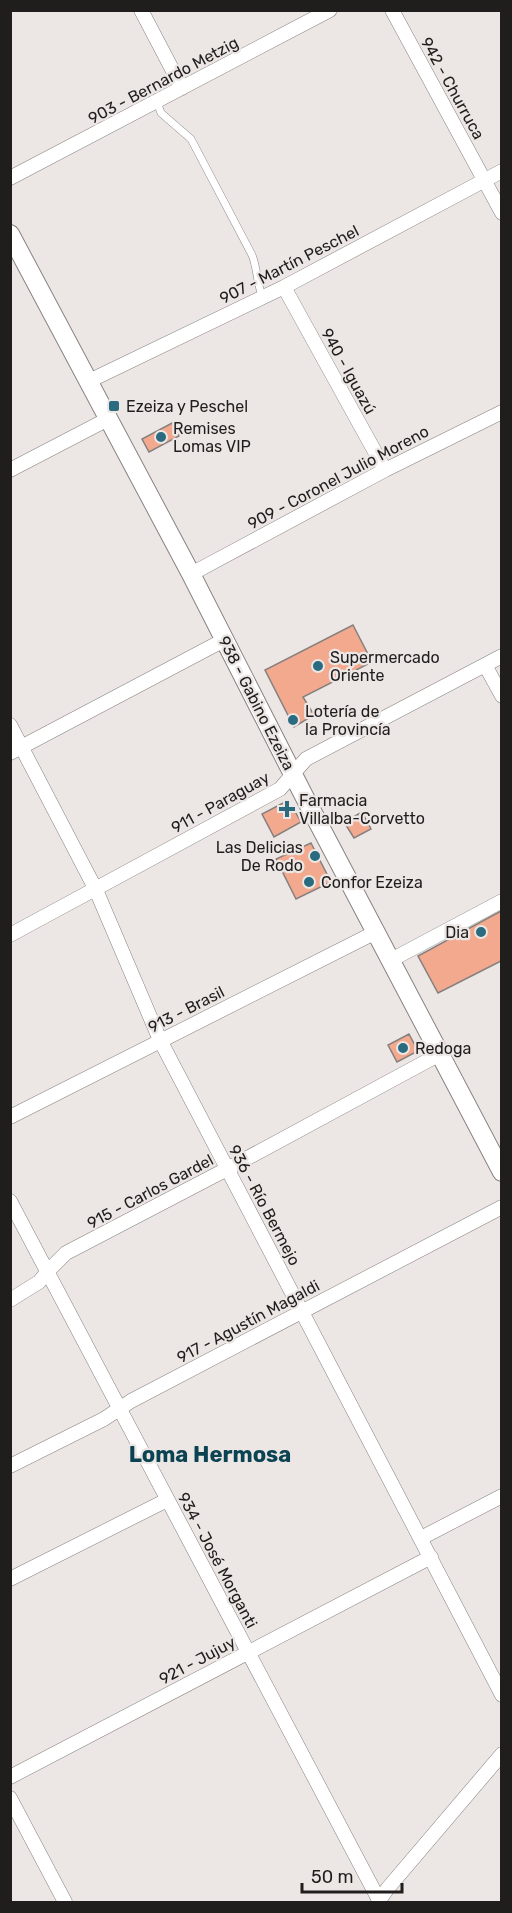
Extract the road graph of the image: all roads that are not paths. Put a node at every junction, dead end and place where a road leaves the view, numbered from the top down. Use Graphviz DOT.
graph roads {
  1 [pos="141,10"];
  2 [pos="330,10"];
  3 [pos="392,10"];
  4 [pos="182,88"];
  5 [pos="157,102"];
  6 [pos="501,171"];
  7 [pos="10,178"];
  8 [pos="484,180"];
  9 [pos="501,213"];
  10 [pos="10,234"];
  11 [pos="284,287"];
  12 [pos="262,297"];
  13 [pos="89,381"];
  14 [pos="501,412"];
  15 [pos="108,419"];
  16 [pos="10,470"];
  17 [pos="385,470"];
  18 [pos="191,574"];
  19 [pos="224,640"];
  20 [pos="501,656"];
  21 [pos="485,665"];
  22 [pos="501,696"];
  23 [pos="10,725"];
  24 [pos="16,750"];
  25 [pos="293,773"];
  26 [pos="96,890"];
  27 [pos="501,902"];
  28 [pos="376,932"];
  29 [pos="10,935"];
  30 [pos="391,960"];
  31 [pos="160,1040"];
  32 [pos="440,1054"];
  33 [pos="10,1116"];
  34 [pos="497,1150"];
  35 [pos="227,1169"];
  36 [pos="501,1172"];
  37 [pos="10,1201"];
  38 [pos="501,1207"];
  39 [pos="48,1270"];
  40 [pos="10,1300"];
  41 [pos="302,1311"];
  42 [pos="121,1407"];
  43 [pos="10,1466"];
  44 [pos="501,1496"];
  45 [pos="167,1500"];
  46 [pos="422,1538"];
  47 [pos="431,1557"];
  48 [pos="10,1579"];
  49 [pos="248,1652"];
  50 [pos="501,1695"];
  51 [pos="501,1754"];
  52 [pos="10,1777"];
  53 [pos="10,1798"];
  54 [pos="65,1902"];
  55 [pos="379,1902"];
  1 -- 4 [label="street"];
  2 -- 4 [label="street, 903 - Bernardo Metzig"];
  3 -- 8 [label="street, 942 - Churruca"];
  4 -- 5 [label="street, 903 - Bernardo Metzig"];
  5 -- 7 [label="street, 903 - Bernardo Metzig"];
  5 -- 12 [label="lane"];
  6 -- 8 [label="street, 907 - Martín Peschel"];
  8 -- 9 [label="street, 942 - Churruca"];
  8 -- 11 [label="street, 907 - Martín Peschel"];
  10 -- 13 [label="street, 938 - Gabino Ezeiza"];
  11 -- 12 [label="street, 907 - Martín Peschel"];
  11 -- 17 [label="street, 940 - Iguazú"];
  12 -- 13 [label="street, 907 - Martín Peschel"];
  13 -- 15 [label="street, 938 - Gabino Ezeiza"];
  14 -- 17 [label="street, 909 - Coronel Julio Moreno"];
  15 -- 16 [label="street"];
  15 -- 18 [label="street, 938 - Gabino Ezeiza"];
  17 -- 18 [label="street, 909 - Coronel Julio Moreno"];
  18 -- 19 [label="street, 938 - Gabino Ezeiza"];
  19 -- 24 [label="street"];
  19 -- 25 [label="street, 938 - Gabino Ezeiza"];
  20 -- 21 [label="street, 911 - Paraguay"];
  21 -- 22 [label="street"];
  21 -- 25 [label="street, 911 - Paraguay"];
  23 -- 24 [label="street, 936 - Río Bermejo"];
  24 -- 26 [label="street, 936 - Río Bermejo"];
  25 -- 26 [label="street, 911 - Paraguay"];
  25 -- 28 [label="street, 938 - Gabino Ezeiza"];
  26 -- 29 [label="street, 911 - Paraguay"];
  26 -- 31 [label="street, 936 - Río Bermejo"];
  27 -- 30 [label="street"];
  28 -- 30 [label="street, 938 - Gabino Ezeiza"];
  28 -- 31 [label="street, 913 - Brasil"];
  30 -- 32 [label="street, 938 - Gabino Ezeiza"];
  31 -- 33 [label="street, 913 - Brasil"];
  31 -- 35 [label="street, 936 - Río Bermejo"];
  32 -- 34 [label="street, 938 - Gabino Ezeiza"];
  32 -- 35 [label="street, 915 - Carlos Gardel"];
  34 -- 36 [label="street, 938 - Gabino Ezeiza"];
  35 -- 39 [label="street, 915 - Carlos Gardel"];
  35 -- 41 [label="street, 936 - Río Bermejo"];
  37 -- 39 [label="street, 934 - José Morganti"];
  38 -- 41 [label="street, 917 - Agustín Magaldi"];
  39 -- 40 [label="street, 915 - Carlos Gardel"];
  39 -- 42 [label="street, 934 - José Morganti"];
  41 -- 42 [label="street, 917 - Agustín Magaldi"];
  41 -- 46 [label="street, 936 - Río Bermejo"];
  42 -- 43 [label="street, 917 - Agustín Magaldi"];
  42 -- 45 [label="street, 934 - José Morganti"];
  44 -- 46 [label="street"];
  45 -- 48 [label="street"];
  45 -- 49 [label="street, 934 - José Morganti"];
  46 -- 47 [label="street, 936 - Río Bermejo"];
  47 -- 49 [label="street, 921 - Jujuy"];
  47 -- 50 [label="street, 936 - Río Bermejo"];
  49 -- 52 [label="street, 921 - Jujuy"];
  49 -- 55 [label="street, 934 - José Morganti"];
  51 -- 55 [label="street"];
  53 -- 54 [label="street"];
}
